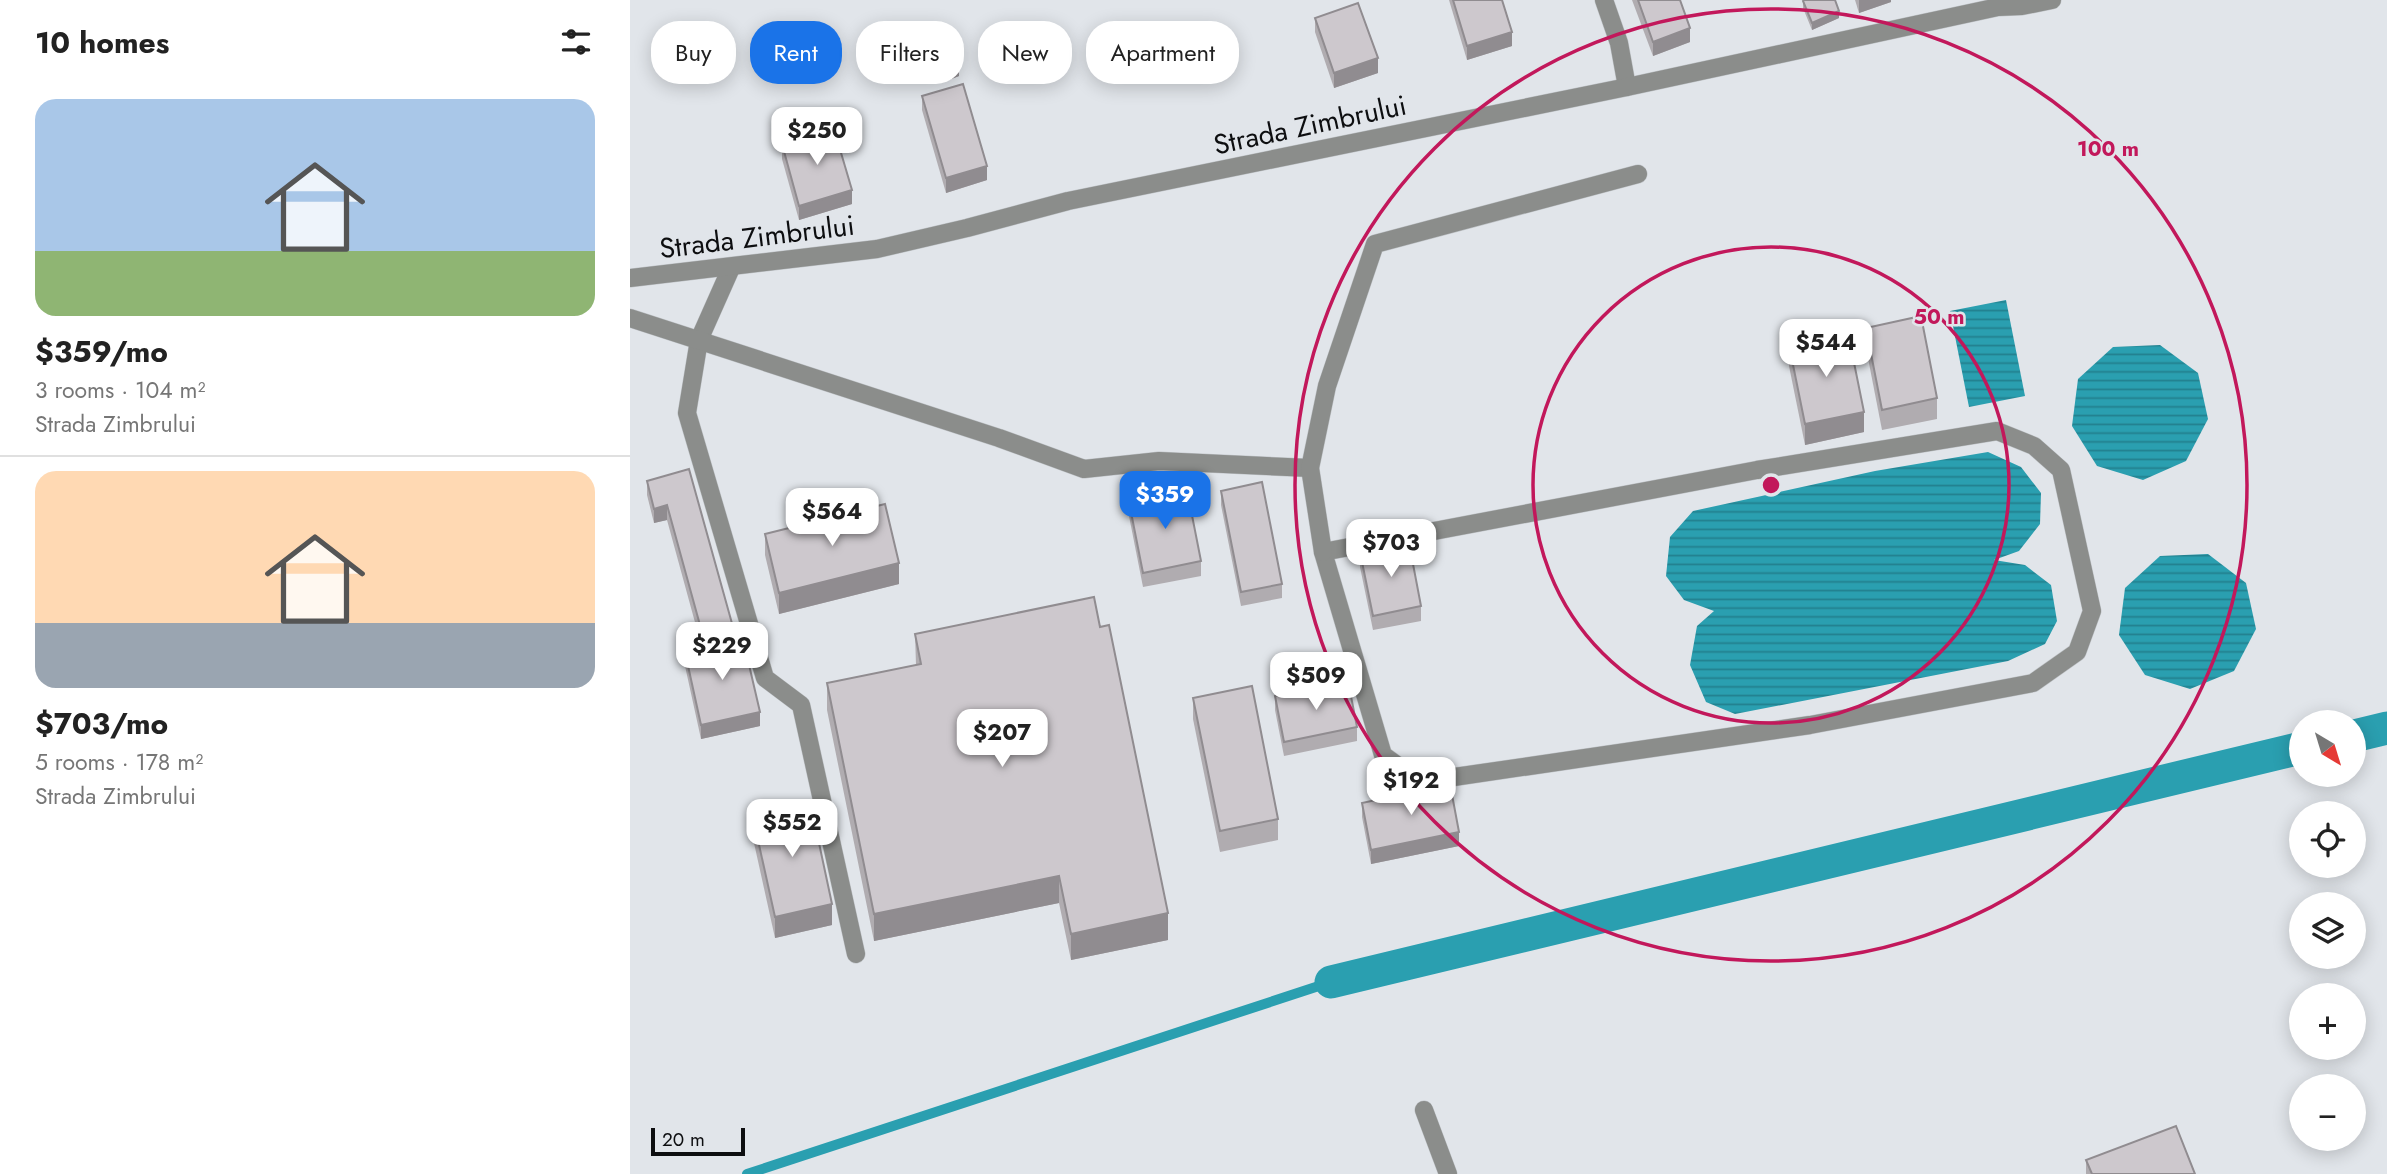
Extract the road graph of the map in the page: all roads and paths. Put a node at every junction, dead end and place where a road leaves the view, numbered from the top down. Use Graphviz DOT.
graph roads {
  1 [pos="1604,0"];
  2 [pos="2052,0"];
  3 [pos="1997,3"];
  4 [pos="1627,87"];
  5 [pos="1638,174"];
  6 [pos="731,268"];
  7 [pos="630,278"];
  8 [pos="630,318"];
  9 [pos="699,340"];
  10 [pos="1311,468"];
  11 [pos="1323,552"];
  12 [pos="856,954"];
  13 [pos="1424,1110"];
  14 [pos="1448,1174"];
  1 -- 4 [label="street"];
  2 -- 3 [label="street, Strada Zimbrului"];
  3 -- 4 [label="street, Strada Zimbrului"];
  4 -- 6 [label="street, Strada Zimbrului"];
  5 -- 10 [label="street"];
  6 -- 7 [label="street, Strada Zimbrului"];
  6 -- 9 [label="street"];
  8 -- 9 [label="street"];
  9 -- 10 [label="street"];
  9 -- 12 [label="street"];
  10 -- 11 [label="street"];
  11 -- 11 [label="street"];
  13 -- 14 [label="street"];
}
